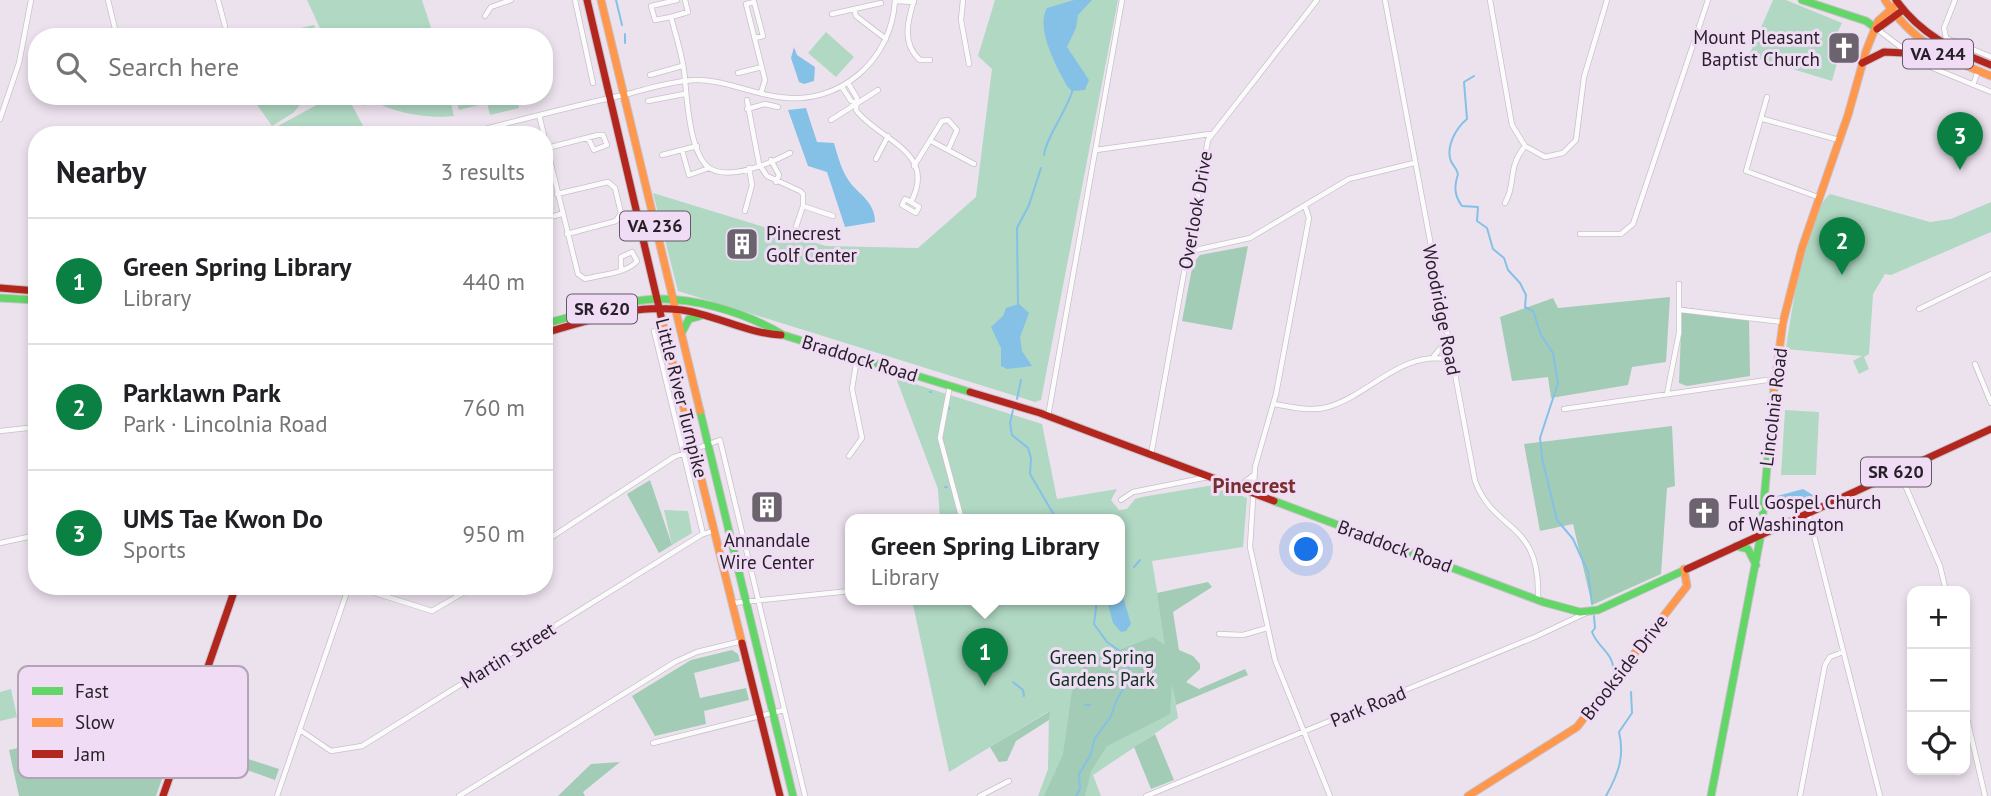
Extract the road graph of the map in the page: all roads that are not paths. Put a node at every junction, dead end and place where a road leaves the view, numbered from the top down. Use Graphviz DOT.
graph roads {
  1 [pos="31,0"];
  2 [pos="108,0"];
  3 [pos="218,0"];
  4 [pos="511,0"];
  5 [pos="575,0"];
  6 [pos="587,0"];
  7 [pos="601,0"];
  8 [pos="677,0"];
  9 [pos="685,0"];
  10 [pos="963,0"];
  11 [pos="1122,0"];
  12 [pos="1317,0"];
  13 [pos="1385,0"];
  14 [pos="1490,0"];
  15 [pos="1608,0"];
  16 [pos="1708,0"];
  17 [pos="1802,0"];
  18 [pos="1885,0"];
  19 [pos="1955,0"];
  20 [pos="895,1"];
  21 [pos="914,1"];
  22 [pos="881,3"];
  23 [pos="1899,4"];
  24 [pos="854,9"];
  25 [pos="1893,13"];
  26 [pos="832,14"];
  27 [pos="485,16"];
  28 [pos="671,17"];
  29 [pos="225,26"];
  30 [pos="115,28"];
  31 [pos="594,29"];
  32 [pos="1877,29"];
  33 [pos="582,32"];
  34 [pos="755,38"];
  35 [pos="886,39"];
  36 [pos="1905,53"];
  37 [pos="1991,57"];
  38 [pos="930,60"];
  39 [pos="1862,63"];
  40 [pos="969,64"];
  41 [pos="1991,65"];
  42 [pos="682,66"];
  43 [pos="762,67"];
  44 [pos="1978,71"];
  45 [pos="738,73"];
  46 [pos="650,75"];
  47 [pos="1991,76"];
  48 [pos="686,80"];
  49 [pos="593,83"];
  50 [pos="848,83"];
  51 [pos="1973,85"];
  52 [pos="842,87"];
  53 [pos="878,90"];
  54 [pos="1991,92"];
  55 [pos="761,93"];
  56 [pos="623,94"];
  57 [pos="684,94"];
  58 [pos="610,97"];
  59 [pos="1767,97"];
  60 [pos="747,100"];
  61 [pos="648,101"];
  62 [pos="856,103"];
  63 [pos="778,107"];
  64 [pos="747,109"];
  65 [pos="539,115"];
  66 [pos="0,119"];
  67 [pos="1763,119"];
  68 [pos="831,120"];
  69 [pos="496,126"];
  70 [pos="542,126"];
  71 [pos="1211,134"];
  72 [pos="888,136"];
  73 [pos="588,138"];
  74 [pos="1839,140"];
  75 [pos="931,141"];
  76 [pos="697,146"];
  77 [pos="1525,146"];
  78 [pos="553,147"];
  79 [pos="682,150"];
  80 [pos="947,150"];
  81 [pos="1096,150"];
  82 [pos="790,153"];
  83 [pos="662,155"];
  84 [pos="876,159"];
  85 [pos="771,160"];
  86 [pos="1414,163"];
  87 [pos="759,164"];
  88 [pos="974,164"];
  89 [pos="915,166"];
  90 [pos="709,168"];
  91 [pos="749,168"];
  92 [pos="553,176"];
  93 [pos="776,182"];
  94 [pos="557,194"];
  95 [pos="1818,197"];
  96 [pos="911,202"];
  97 [pos="1505,203"];
  98 [pos="803,206"];
  99 [pos="1306,206"];
  100 [pos="745,211"];
  101 [pos="561,214"];
  102 [pos="553,216"];
  103 [pos="833,216"];
  104 [pos="796,227"];
  105 [pos="567,234"];
  106 [pos="1580,234"];
  107 [pos="1187,252"];
  108 [pos="621,269"];
  109 [pos="1991,274"];
  110 [pos="1679,284"];
  111 [pos="0,288"];
  112 [pos="28,290"];
  113 [pos="0,298"];
  114 [pos="657,299"];
  115 [pos="28,300"];
  116 [pos="673,300"];
  117 [pos="659,308"];
  118 [pos="675,309"];
  119 [pos="1919,309"];
  120 [pos="1681,310"];
  121 [pos="709,316"];
  122 [pos="553,322"];
  123 [pos="1783,322"];
  124 [pos="553,331"];
  125 [pos="654,331"];
  126 [pos="783,335"];
  127 [pos="1448,339"];
  128 [pos="682,341"];
  129 [pos="668,344"];
  130 [pos="658,347"];
  131 [pos="1433,357"];
  132 [pos="857,358"];
  133 [pos="1452,360"];
  134 [pos="1975,364"];
  135 [pos="1774,379"];
  136 [pos="951,385"];
  137 [pos="1667,394"];
  138 [pos="1991,403"];
  139 [pos="684,404"];
  140 [pos="1274,404"];
  141 [pos="1564,409"];
  142 [pos="673,410"];
  143 [pos="1048,417"];
  144 [pos="28,428"];
  145 [pos="1991,429"];
  146 [pos="0,431"];
  147 [pos="708,446"];
  148 [pos="696,449"];
  149 [pos="684,453"];
  150 [pos="849,456"];
  151 [pos="1150,456"];
  152 [pos="1899,471"];
  153 [pos="701,472"];
  154 [pos="1255,474"];
  155 [pos="690,477"];
  156 [pos="1208,477"];
  157 [pos="1237,488"];
  158 [pos="733,494"];
  159 [pos="1254,494"];
  160 [pos="720,497"];
  161 [pos="1121,500"];
  162 [pos="708,501"];
  163 [pos="696,503"];
  164 [pos="1808,512"];
  165 [pos="960,514"];
  166 [pos="715,530"];
  167 [pos="703,534"];
  168 [pos="1761,534"];
  169 [pos="553,536"];
  170 [pos="28,537"];
  171 [pos="0,543"];
  172 [pos="1727,549"];
  173 [pos="1756,565"];
  174 [pos="1684,569"];
  175 [pos="1945,586"];
  176 [pos="845,591"];
  177 [pos="233,595"];
  178 [pos="348,595"];
  179 [pos="380,595"];
  180 [pos="460,595"];
  181 [pos="758,599"];
  182 [pos="745,600"];
  183 [pos="1538,600"];
  184 [pos="733,603"];
  185 [pos="1589,612"];
  186 [pos="1267,628"];
  187 [pos="1219,634"];
  188 [pos="742,641"];
  189 [pos="1843,652"];
  190 [pos="208,666"];
  191 [pos="785,710"];
  192 [pos="1965,712"];
  193 [pos="773,713"];
  194 [pos="760,716"];
  195 [pos="300,730"];
  196 [pos="1304,732"];
  197 [pos="653,743"];
  198 [pos="169,778"];
  199 [pos="1009,781"];
  200 [pos="163,796"];
  201 [pos="277,796"];
  202 [pos="459,796"];
  203 [pos="780,796"];
  204 [pos="793,796"];
  205 [pos="805,796"];
  206 [pos="980,796"];
  207 [pos="1146,796"];
  208 [pos="1331,796"];
  209 [pos="1468,796"];
  210 [pos="1711,796"];
  211 [pos="1800,796"];
  212 [pos="1880,796"];
  213 [pos="1985,796"];
  1 -- 66 [label="street"];
  2 -- 30 [label="street"];
  3 -- 29 [label="street"];
  4 -- 27 [label="street"];
  5 -- 33 [label="street"];
  6 -- 31 [label="main road, Little River Turnpike / VA 236"];
  7 -- 56 [label="main road, Little River Turnpike / VA 236"];
  8 -- 28 [label="street"];
  9 -- 28 [label="street"];
  10 -- 40 [label="street"];
  11 -- 81 [label="street"];
  12 -- 71 [label="street, Overlook Drive"];
  13 -- 86 [label="street, Woodridge Road"];
  14 -- 77 [label="street"];
  15 -- 77 [label="street"];
  16 -- 106 [label="street"];
  17 -- 32 [label="main road"];
  18 -- 25 [label="main road, VA 244"];
  19 -- 37 [label="street"];
  20 -- 21 [label="street"];
  20 -- 35 [label="street"];
  21 -- 38 [label="street"];
  22 -- 24 [label="street"];
  23 -- 25 [label="main road, Lincolnia Road"];
  23 -- 41 [label="main road, VA 244"];
  24 -- 26 [label="street"];
  24 -- 35 [label="street"];
  25 -- 32 [label="main road, Lincolnia Road"];
  25 -- 44 [label="main road, VA 244"];
  28 -- 42 [label="street"];
  31 -- 33 [label="street"];
  31 -- 58 [label="main road, Little River Turnpike / VA 236"];
  32 -- 36 [label="street"];
  32 -- 39 [label="main road, Lincolnia Road"];
  33 -- 49 [label="street"];
  34 -- 34 [label="street"];
  34 -- 43 [label="street"];
  35 -- 50 [label="street"];
  36 -- 39 [label="main road"];
  36 -- 51 [label="street"];
  39 -- 74 [label="main road, Lincolnia Road"];
  42 -- 46 [label="street"];
  42 -- 48 [label="street"];
  43 -- 45 [label="street"];
  43 -- 55 [label="street"];
  44 -- 47 [label="main road, VA 244"];
  44 -- 51 [label="street"];
  48 -- 55 [label="street"];
  48 -- 56 [label="street"];
  48 -- 57 [label="street"];
  50 -- 52 [label="street"];
  50 -- 62 [label="street"];
  51 -- 54 [label="street"];
  52 -- 55 [label="street"];
  52 -- 62 [label="street"];
  53 -- 62 [label="street"];
  56 -- 58 [label="street"];
  56 -- 116 [label="main road, Little River Turnpike / VA 236"];
  57 -- 61 [label="street"];
  57 -- 76 [label="street"];
  58 -- 65 [label="street"];
  58 -- 114 [label="main road, Little River Turnpike / VA 236"];
  59 -- 67 [label="street"];
  60 -- 64 [label="street"];
  62 -- 68 [label="street"];
  62 -- 72 [label="street"];
  63 -- 64 [label="street"];
  64 -- 87 [label="street"];
  65 -- 69 [label="street"];
  65 -- 70 [label="street"];
  67 -- 74 [label="street"];
  67 -- 95 [label="street"];
  71 -- 81 [label="street"];
  71 -- 107 [label="street, Overlook Drive"];
  72 -- 84 [label="street"];
  72 -- 89 [label="street"];
  73 -- 73 [label="street"];
  73 -- 78 [label="street"];
  74 -- 95 [label="main road, Lincolnia Road"];
  75 -- 80 [label="street"];
  75 -- 80 [label="street"];
  75 -- 89 [label="street"];
  76 -- 79 [label="street"];
  76 -- 90 [label="street"];
  77 -- 97 [label="street"];
  79 -- 83 [label="street"];
  79 -- 90 [label="street"];
  80 -- 88 [label="street"];
  81 -- 143 [label="street"];
  82 -- 85 [label="street"];
  85 -- 87 [label="street"];
  85 -- 93 [label="street"];
  86 -- 99 [label="street"];
  86 -- 127 [label="street, Woodridge Road"];
  87 -- 91 [label="street"];
  87 -- 93 [label="street"];
  89 -- 96 [label="street"];
  90 -- 91 [label="street"];
  91 -- 100 [label="street"];
  92 -- 94 [label="street"];
  93 -- 98 [label="street"];
  94 -- 101 [label="street"];
  94 -- 105 [label="street"];
  95 -- 123 [label="main road, Lincolnia Road"];
  98 -- 103 [label="street"];
  98 -- 104 [label="street"];
  99 -- 107 [label="street"];
  99 -- 140 [label="street"];
  101 -- 102 [label="street"];
  101 -- 105 [label="street"];
  105 -- 108 [label="street"];
  107 -- 151 [label="street, Overlook Drive"];
  108 -- 108 [label="street"];
  109 -- 119 [label="street"];
  110 -- 120 [label="street"];
  111 -- 112 [label="main road"];
  113 -- 115 [label="main road"];
  114 -- 116 [label="main road, Braddock Road / SR 620"];
  114 -- 117 [label="main road, Little River Turnpike / VA 236"];
  114 -- 122 [label="main road, Braddock Road / SR 620"];
  116 -- 118 [label="main road, Little River Turnpike / VA 236"];
  116 -- 126 [label="main road, Braddock Road / SR 620"];
  117 -- 118 [label="main road, Braddock Road / SR 620"];
  117 -- 124 [label="main road, Braddock Road / SR 620"];
  117 -- 129 [label="main road, Little River Turnpike / VA 236"];
  118 -- 121 [label="main road, Braddock Road / SR 620"];
  118 -- 128 [label="main road, Little River Turnpike / VA 236"];
  120 -- 123 [label="street"];
  120 -- 137 [label="street"];
  121 -- 126 [label="main road, Braddock Road / SR 620"];
  121 -- 128 [label="main road"];
  123 -- 135 [label="main road, Lincolnia Road"];
  125 -- 130 [label="street"];
  126 -- 132 [label="main road, Braddock Road / SR 620"];
  127 -- 131 [label="street"];
  127 -- 133 [label="street, Woodridge Road"];
  128 -- 147 [label="main road, Little River Turnpike / VA 236"];
  129 -- 130 [label="street"];
  129 -- 139 [label="main road, Little River Turnpike / VA 236"];
  130 -- 142 [label="street"];
  131 -- 133 [label="street"];
  131 -- 140 [label="street"];
  132 -- 136 [label="main road, Braddock Road / SR 620"];
  132 -- 150 [label="street"];
  133 -- 183 [label="street, Woodridge Road"];
  134 -- 138 [label="street"];
  135 -- 137 [label="street"];
  135 -- 168 [label="main road, Lincolnia Road"];
  136 -- 143 [label="main road, Braddock Road / SR 620"];
  136 -- 165 [label="street"];
  137 -- 141 [label="street"];
  139 -- 142 [label="street"];
  139 -- 148 [label="main road, Little River Turnpike / VA 236"];
  140 -- 154 [label="street"];
  142 -- 149 [label="street"];
  143 -- 151 [label="main road, Braddock Road / SR 620"];
  144 -- 146 [label="street"];
  145 -- 152 [label="main road, SR 620"];
  147 -- 148 [label="street"];
  147 -- 158 [label="street"];
  147 -- 160 [label="main road, Little River Turnpike / VA 236"];
  148 -- 149 [label="street"];
  148 -- 153 [label="main road, Little River Turnpike / VA 236"];
  149 -- 155 [label="street"];
  149 -- 169 [label="street"];
  151 -- 156 [label="main road, Braddock Road / SR 620"];
  152 -- 164 [label="main road, SR 620"];
  152 -- 175 [label="street"];
  153 -- 155 [label="street"];
  153 -- 162 [label="main road, Little River Turnpike / VA 236"];
  154 -- 157 [label="street"];
  154 -- 159 [label="street"];
  155 -- 163 [label="street"];
  156 -- 157 [label="main road, Braddock Road / SR 620"];
  156 -- 161 [label="street"];
  157 -- 159 [label="main road, Braddock Road / SR 620"];
  158 -- 160 [label="street"];
  158 -- 181 [label="street"];
  159 -- 183 [label="main road, Braddock Road / SR 620"];
  159 -- 186 [label="street"];
  160 -- 182 [label="main road, Little River Turnpike / VA 236"];
  162 -- 163 [label="street"];
  162 -- 166 [label="main road, Little River Turnpike / VA 236"];
  163 -- 167 [label="street"];
  164 -- 168 [label="main road, SR 620"];
  164 -- 189 [label="street"];
  166 -- 167 [label="street, Martin Street"];
  166 -- 184 [label="main road, Little River Turnpike / VA 236"];
  167 -- 195 [label="street, Martin Street"];
  168 -- 172 [label="main road, SR 620"];
  168 -- 173 [label="main road, Lincolnia Road"];
  170 -- 171 [label="street"];
  172 -- 173 [label="main road"];
  172 -- 174 [label="main road, SR 620"];
  173 -- 210 [label="main road, Lincolnia Road"];
  174 -- 185 [label="main road, SR 620"];
  174 -- 209 [label="main road, Brookside Drive"];
  176 -- 181 [label="street"];
  177 -- 190 [label="main road"];
  178 -- 195 [label="street"];
  179 -- 180 [label="street"];
  181 -- 182 [label="street"];
  181 -- 191 [label="street"];
  182 -- 184 [label="street"];
  182 -- 193 [label="main road, Little River Turnpike / VA 236"];
  183 -- 185 [label="main road, Braddock Road / SR 620"];
  184 -- 188 [label="main road, Little River Turnpike / VA 236"];
  185 -- 196 [label="street, Park Road"];
  186 -- 187 [label="street"];
  186 -- 196 [label="street"];
  188 -- 194 [label="main road, Little River Turnpike / VA 236"];
  188 -- 202 [label="street"];
  189 -- 211 [label="street"];
  189 -- 212 [label="street"];
  191 -- 193 [label="street"];
  191 -- 205 [label="street"];
  192 -- 213 [label="street"];
  193 -- 194 [label="street"];
  193 -- 204 [label="main road, Little River Turnpike / VA 236"];
  194 -- 197 [label="street"];
  194 -- 203 [label="main road, Little River Turnpike / VA 236"];
  195 -- 201 [label="street"];
  196 -- 207 [label="street, Park Road"];
  196 -- 208 [label="street"];
  198 -- 200 [label="main road"];
  199 -- 206 [label="street"];
}
